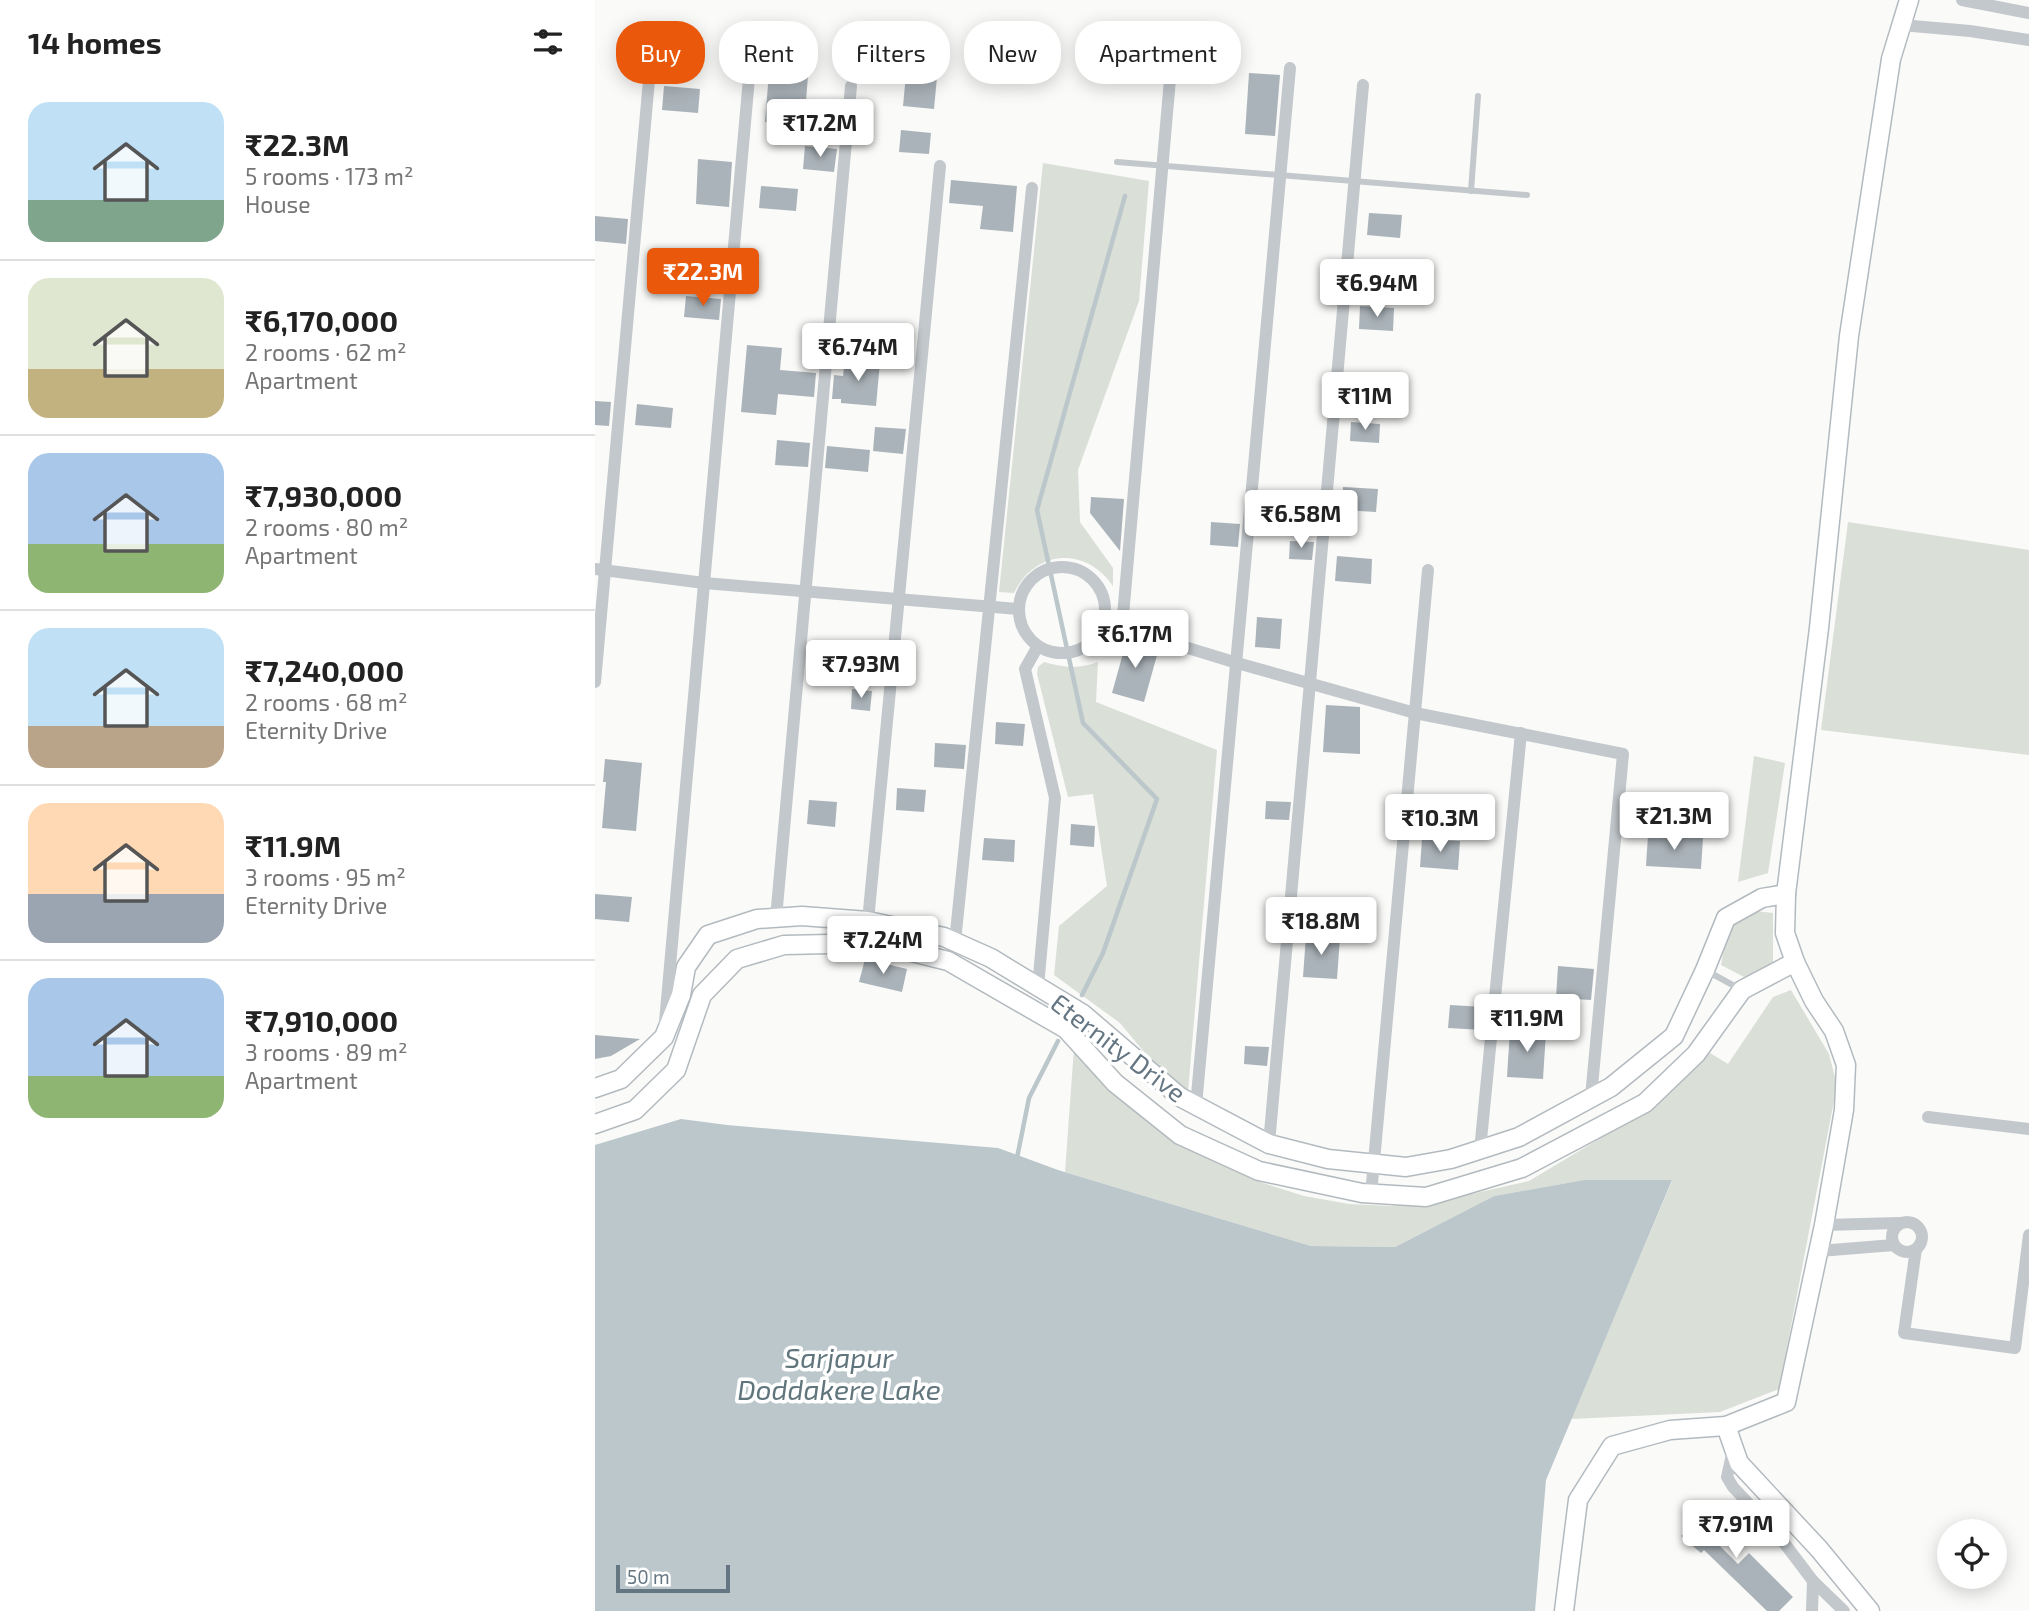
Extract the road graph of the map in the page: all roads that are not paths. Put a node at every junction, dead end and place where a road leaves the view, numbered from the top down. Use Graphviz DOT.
graph roads {
  1 [pos="1909,0"];
  2 [pos="1962,0"];
  3 [pos="2029,13"];
  4 [pos="1901,25"];
  5 [pos="2029,40"];
  6 [pos="1290,68"];
  7 [pos="649,84"];
  8 [pos="748,84"];
  9 [pos="1169,84"];
  10 [pos="1363,85"];
  11 [pos="851,86"];
  12 [pos="1478,96"];
  13 [pos="1117,162"];
  14 [pos="940,166"];
  15 [pos="1162,166"];
  16 [pos="1280,176"];
  17 [pos="1355,181"];
  18 [pos="1032,188"];
  19 [pos="1471,191"];
  20 [pos="1527,195"];
  21 [pos="600,570"];
  22 [pos="1427,570"];
  23 [pos="705,583"];
  24 [pos="806,591"];
  25 [pos="899,599"];
  26 [pos="989,607"];
  27 [pos="1019,609"];
  28 [pos="1103,622"];
  29 [pos="1122,627"];
  30 [pos="1038,646"];
  31 [pos="1237,663"];
  32 [pos="595,682"];
  33 [pos="1311,684"];
  34 [pos="1415,713"];
  35 [pos="1521,733"];
  36 [pos="1786,894"];
  37 [pos="776,918"];
  38 [pos="868,921"];
  39 [pos="955,942"];
  40 [pos="1795,962"];
  41 [pos="1706,970"];
  42 [pos="1038,987"];
  43 [pos="1742,990"];
  44 [pos="664,1037"];
  45 [pos="595,1088"];
  46 [pos="1591,1097"];
  47 [pos="1196,1106"];
  48 [pos="1928,1118"];
  49 [pos="595,1124"];
  50 [pos="2029,1129"];
  51 [pos="1269,1144"];
  52 [pos="1480,1150"];
  53 [pos="1374,1164"];
  54 [pos="1371,1194"];
  55 [pos="1899,1223"];
  56 [pos="1824,1225"];
  57 [pos="2029,1235"];
  58 [pos="1894,1245"];
  59 [pos="1916,1249"];
  60 [pos="1819,1251"];
  61 [pos="2027,1266"];
  62 [pos="1726,1426"];
  63 [pos="1734,1448"];
  64 [pos="1813,1581"];
  65 [pos="1564,1611"];
  66 [pos="1812,1611"];
  67 [pos="1844,1611"];
  68 [pos="1870,1611"];
  1 -- 4 [label="street"];
  2 -- 3 [label="street"];
  4 -- 5 [label="street"];
  4 -- 36 [label="street"];
  6 -- 16 [label="street"];
  7 -- 21 [label="street"];
  8 -- 23 [label="street"];
  9 -- 15 [label="street"];
  10 -- 17 [label="street"];
  11 -- 24 [label="street"];
  12 -- 19 [label="lane"];
  13 -- 15 [label="lane"];
  14 -- 25 [label="street"];
  15 -- 16 [label="lane"];
  15 -- 29 [label="street"];
  16 -- 17 [label="lane"];
  16 -- 31 [label="street"];
  17 -- 19 [label="lane"];
  17 -- 33 [label="street"];
  18 -- 26 [label="street"];
  19 -- 20 [label="lane"];
  21 -- 23 [label="street"];
  21 -- 32 [label="street"];
  22 -- 34 [label="street"];
  23 -- 24 [label="street"];
  23 -- 44 [label="street"];
  24 -- 25 [label="street"];
  24 -- 37 [label="street"];
  25 -- 26 [label="street"];
  25 -- 38 [label="street"];
  26 -- 27 [label="street"];
  26 -- 39 [label="street"];
  27 -- 28 [label="street"];
  27 -- 30 [label="street"];
  28 -- 29 [label="street"];
  28 -- 30 [label="street"];
  29 -- 31 [label="street"];
  30 -- 42 [label="street"];
  31 -- 33 [label="street"];
  31 -- 47 [label="street"];
  33 -- 34 [label="street"];
  33 -- 51 [label="street"];
  34 -- 35 [label="street"];
  34 -- 53 [label="street"];
  35 -- 46 [label="street"];
  35 -- 52 [label="street"];
  36 -- 40 [label="street"];
  36 -- 41 [label="street, Eternity Drive"];
  37 -- 38 [label="street, Eternity Drive"];
  37 -- 44 [label="street, Eternity Drive"];
  38 -- 39 [label="street, Eternity Drive"];
  39 -- 42 [label="street, Eternity Drive"];
  40 -- 43 [label="street, Eternity Drive"];
  40 -- 56 [label="street"];
  41 -- 43 [label="lane"];
  41 -- 46 [label="street, Eternity Drive"];
  42 -- 47 [label="street, Eternity Drive"];
  43 -- 54 [label="street, Eternity Drive"];
  44 -- 45 [label="street, Eternity Drive"];
  46 -- 52 [label="street, Eternity Drive"];
  47 -- 51 [label="street, Eternity Drive"];
  48 -- 50 [label="street"];
  49 -- 54 [label="street, Eternity Drive"];
  51 -- 53 [label="street, Eternity Drive"];
  52 -- 53 [label="street, Eternity Drive"];
  53 -- 54 [label="street"];
  55 -- 56 [label="street"];
  55 -- 58 [label="street"];
  55 -- 59 [label="street"];
  56 -- 60 [label="street"];
  57 -- 61 [label="street"];
  58 -- 59 [label="street"];
  58 -- 60 [label="street"];
  59 -- 61 [label="street"];
  60 -- 62 [label="street"];
  62 -- 63 [label="street"];
  62 -- 65 [label="street"];
  63 -- 64 [label="street"];
  63 -- 68 [label="street"];
  64 -- 66 [label="street"];
  64 -- 67 [label="street"];
}
